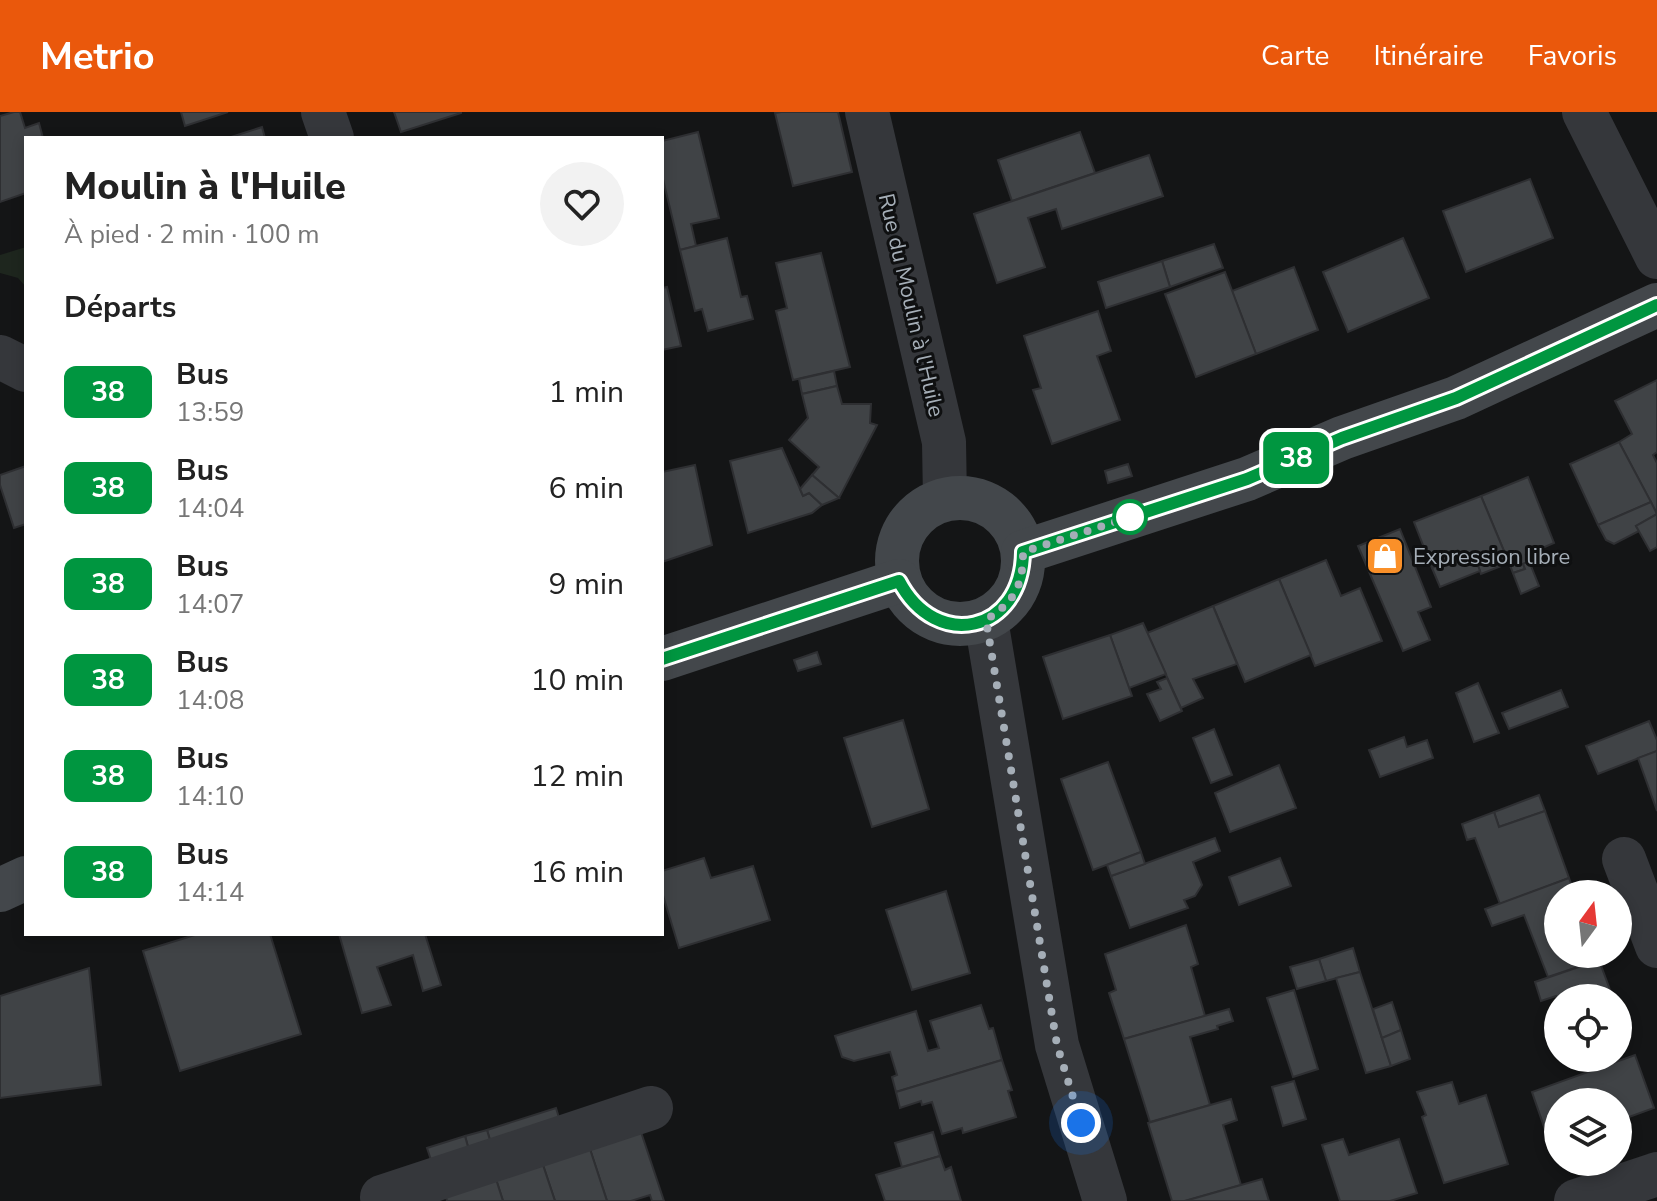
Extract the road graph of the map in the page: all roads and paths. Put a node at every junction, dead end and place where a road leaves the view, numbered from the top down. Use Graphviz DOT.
graph roads {
  1 [pos="323,112"];
  2 [pos="867,112"];
  3 [pos="1584,112"];
  4 [pos="331,136"];
  5 [pos="1657,257"];
  6 [pos="1657,305"];
  7 [pos="0,357"];
  8 [pos="24,369"];
  9 [pos="945,499"];
  10 [pos="1023,552"];
  11 [pos="899,581"];
  12 [pos="986,620"];
  13 [pos="664,658"];
  14 [pos="1624,859"];
  15 [pos="24,879"];
  16 [pos="0,890"];
  17 [pos="1657,946"];
  18 [pos="651,1108"];
  19 [pos="1657,1174"];
  20 [pos="384,1201"];
  21 [pos="1105,1201"];
  22 [pos="1576,1201"];
  1 -- 4 [label="street"];
  2 -- 9 [label="street, Rue du Moulin à l'Huile"];
  3 -- 5 [label="street"];
  6 -- 10 [label="street"];
  7 -- 8 [label="street"];
  9 -- 10 [label="street"];
  9 -- 11 [label="street"];
  10 -- 12 [label="street"];
  11 -- 12 [label="street"];
  11 -- 13 [label="street"];
  12 -- 21 [label="street"];
  14 -- 17 [label="street"];
  15 -- 16 [label="street"];
  18 -- 20 [label="street"];
  19 -- 22 [label="street"];
}
